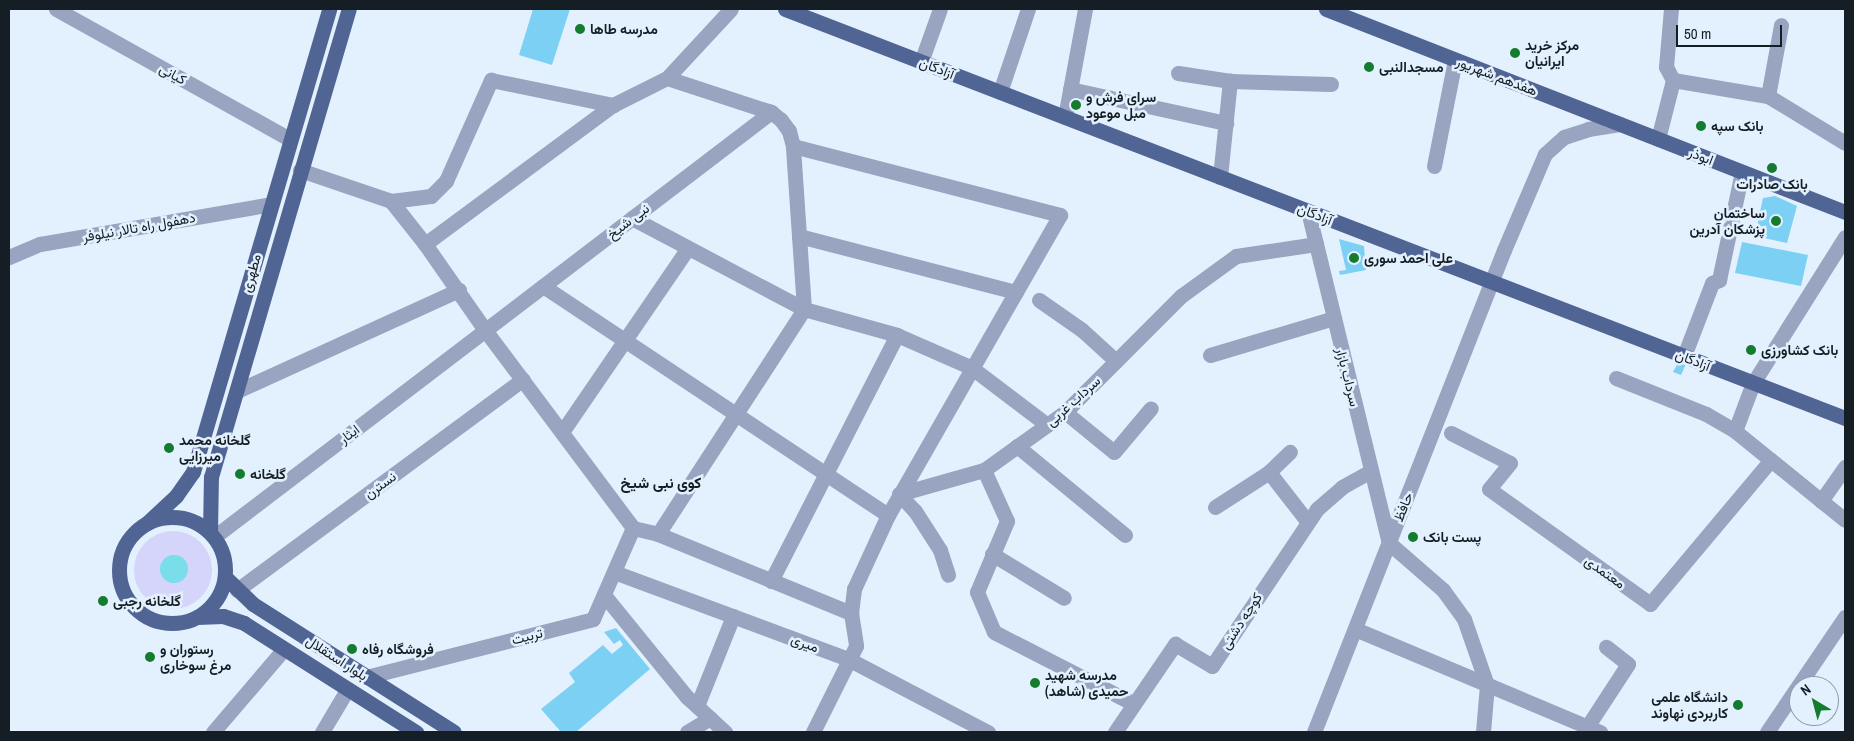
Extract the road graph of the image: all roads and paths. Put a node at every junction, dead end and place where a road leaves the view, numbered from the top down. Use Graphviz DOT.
graph roads {
  1 [pos="56,9"];
  2 [pos="329,9"];
  3 [pos="349,9"];
  4 [pos="731,9"];
  5 [pos="785,9"];
  6 [pos="940,9"];
  7 [pos="1028,9"];
  8 [pos="1085,9"];
  9 [pos="1326,9"];
  10 [pos="1671,9"];
  11 [pos="1781,25"];
  12 [pos="1455,60"];
  13 [pos="921,62"];
  14 [pos="1178,73"];
  15 [pos="667,78"];
  16 [pos="1673,80"];
  17 [pos="1230,81"];
  18 [pos="1331,84"];
  19 [pos="1070,89"];
  20 [pos="1000,92"];
  21 [pos="1768,96"];
  22 [pos="1556,100"];
  23 [pos="613,105"];
  24 [pos="771,112"];
  25 [pos="1065,117"];
  26 [pos="1226,124"];
  27 [pos="1620,124"];
  28 [pos="290,139"];
  29 [pos="1658,139"];
  30 [pos="1845,143"];
  31 [pos="793,146"];
  32 [pos="1434,166"];
  33 [pos="300,170"];
  34 [pos="1742,172"];
  35 [pos="1220,177"];
  36 [pos="390,202"];
  37 [pos="271,204"];
  38 [pos="1308,211"];
  39 [pos="1845,212"];
  40 [pos="632,218"];
  41 [pos="799,236"];
  42 [pos="1845,236"];
  43 [pos="425,244"];
  44 [pos="1316,244"];
  45 [pos="688,248"];
  46 [pos="9,257"];
  47 [pos="1492,282"];
  48 [pos="543,286"];
  49 [pos="459,290"];
  50 [pos="1016,292"];
  51 [pos="1039,300"];
  52 [pos="804,309"];
  53 [pos="1334,318"];
  54 [pos="485,330"];
  55 [pos="897,335"];
  56 [pos="624,342"];
  57 [pos="1210,355"];
  58 [pos="1684,356"];
  59 [pos="1116,361"];
  60 [pos="972,368"];
  61 [pos="1616,378"];
  62 [pos="523,379"];
  63 [pos="1753,383"];
  64 [pos="237,391"];
  65 [pos="1151,408"];
  66 [pos="1066,412"];
  67 [pos="735,414"];
  68 [pos="1845,418"];
  69 [pos="1047,425"];
  70 [pos="1735,431"];
  71 [pos="562,432"];
  72 [pos="1451,433"];
  73 [pos="1017,446"];
  74 [pos="1290,452"];
  75 [pos="1771,460"];
  76 [pos="1845,467"];
  77 [pos="984,470"];
  78 [pos="1371,471"];
  79 [pos="1269,472"];
  80 [pos="827,475"];
  81 [pos="900,494"];
  82 [pos="1821,502"];
  83 [pos="1215,507"];
  84 [pos="888,515"];
  85 [pos="1845,520"];
  86 [pos="1307,521"];
  87 [pos="147,523"];
  88 [pos="633,528"];
  89 [pos="658,534"];
  90 [pos="212,535"];
  91 [pos="1125,535"];
  92 [pos="1388,543"];
  93 [pos="992,554"];
  94 [pos="614,572"];
  95 [pos="948,575"];
  96 [pos="225,577"];
  97 [pos="771,581"];
  98 [pos="237,590"];
  99 [pos="604,595"];
  100 [pos="1064,598"];
  101 [pos="851,613"];
  102 [pos="733,616"];
  103 [pos="197,617"];
  104 [pos="1845,617"];
  105 [pos="1355,628"];
  106 [pos="1606,647"];
  107 [pos="284,649"];
  108 [pos="850,660"];
  109 [pos="366,677"];
  110 [pos="1487,685"];
  111 [pos="347,690"];
  112 [pos="1134,704"];
  113 [pos="697,706"];
  114 [pos="710,718"];
  115 [pos="1593,729"];
  116 [pos="213,732"];
  117 [pos="322,732"];
  118 [pos="416,732"];
  119 [pos="454,732"];
  120 [pos="687,732"];
  121 [pos="725,732"];
  122 [pos="813,732"];
  123 [pos="988,732"];
  124 [pos="1116,732"];
  125 [pos="1314,732"];
  126 [pos="1483,732"];
  127 [pos="1766,732"];
  1 -- 28 [label="street, کیانی"];
  2 -- 28 [label="main road, مطهری"];
  3 -- 33 [label="main road, مطهری"];
  4 -- 15 [label="street"];
  5 -- 13 [label="main road, آزادگان"];
  6 -- 13 [label="street"];
  7 -- 20 [label="street"];
  8 -- 19 [label="street"];
  9 -- 12 [label="main road, هفدهم شهریور"];
  10 -- 16 [label="street"];
  11 -- 21 [label="street"];
  12 -- 22 [label="main road, هفدهم شهریور"];
  12 -- 32 [label="street"];
  13 -- 20 [label="main road, آزادگان"];
  14 -- 17 [label="street"];
  15 -- 23 [label="street"];
  15 -- 24 [label="street"];
  16 -- 21 [label="street"];
  16 -- 29 [label="street"];
  17 -- 18 [label="street"];
  17 -- 26 [label="street"];
  19 -- 25 [label="street"];
  19 -- 26 [label="street"];
  20 -- 25 [label="main road, آزادگان"];
  21 -- 30 [label="street"];
  22 -- 27 [label="main road, ابوذر"];
  23 -- 36 [label="street"];
  23 -- 43 [label="street"];
  24 -- 31 [label="street"];
  24 -- 40 [label="street, نبی شیخ"];
  25 -- 35 [label="main road, آزادگان"];
  26 -- 35 [label="street"];
  27 -- 29 [label="main road, ابوذر"];
  27 -- 47 [label="street, حافظ"];
  28 -- 37 [label="main road, مطهری"];
  29 -- 34 [label="main road, ابوذر"];
  31 -- 41 [label="street"];
  31 -- 50 [label="street"];
  33 -- 36 [label="street"];
  33 -- 64 [label="main road, مطهری"];
  34 -- 39 [label="main road, ابوذر"];
  34 -- 58 [label="street"];
  35 -- 38 [label="main road, آزادگان"];
  36 -- 43 [label="street"];
  37 -- 46 [label="street, دهفول راه تالار نیلوفر"];
  37 -- 87 [label="main road, مطهری"];
  38 -- 44 [label="street, سرداب بازار"];
  38 -- 47 [label="main road, آزادگان"];
  40 -- 45 [label="street"];
  40 -- 48 [label="street, نبی شیخ"];
  41 -- 50 [label="street"];
  41 -- 52 [label="street"];
  42 -- 63 [label="street"];
  43 -- 49 [label="street"];
  44 -- 53 [label="street, سرداب بازار"];
  44 -- 59 [label="street, سرداب غربی"];
  45 -- 52 [label="street"];
  45 -- 56 [label="street"];
  47 -- 58 [label="main road, آزادگان"];
  47 -- 92 [label="street, حافظ"];
  48 -- 54 [label="street, نبی شیخ"];
  48 -- 56 [label="street"];
  49 -- 54 [label="street"];
  49 -- 64 [label="street"];
  50 -- 60 [label="street"];
  51 -- 59 [label="street"];
  52 -- 55 [label="street"];
  52 -- 67 [label="street"];
  53 -- 57 [label="street"];
  53 -- 78 [label="street, سرداب بازار"];
  54 -- 62 [label="street"];
  54 -- 90 [label="street, ایثار"];
  55 -- 60 [label="street"];
  55 -- 80 [label="street"];
  56 -- 67 [label="street"];
  56 -- 71 [label="street"];
  58 -- 63 [label="main road, آزادگان"];
  59 -- 66 [label="street, سرداب غربی"];
  60 -- 69 [label="street"];
  60 -- 81 [label="street"];
  61 -- 70 [label="street"];
  62 -- 71 [label="street"];
  62 -- 98 [label="street, نسترن"];
  63 -- 68 [label="main road, آزادگان"];
  63 -- 70 [label="street"];
  64 -- 90 [label="main road, مطهری"];
  65 -- 66 [label="street"];
  66 -- 69 [label="street, سرداب غربی"];
  67 -- 80 [label="street"];
  67 -- 89 [label="street"];
  69 -- 73 [label="street, سرداب غربی"];
  70 -- 75 [label="street"];
  71 -- 88 [label="street"];
  72 -- 75 [label="street, معتمدی"];
  73 -- 77 [label="street, سرداب غربی"];
  73 -- 91 [label="street"];
  74 -- 79 [label="street"];
  75 -- 82 [label="street"];
  76 -- 82 [label="street"];
  77 -- 81 [label="street, سرداب غربی"];
  77 -- 93 [label="street"];
  78 -- 86 [label="street, کوچه دشتی"];
  78 -- 92 [label="street, سرداب بازار"];
  79 -- 83 [label="street"];
  79 -- 86 [label="street"];
  80 -- 84 [label="street"];
  80 -- 97 [label="street"];
  81 -- 84 [label="street"];
  81 -- 95 [label="street"];
  82 -- 85 [label="street"];
  84 -- 101 [label="street"];
  86 -- 112 [label="street, کوچه دشتی"];
  87 -- 90 [label="main road"];
  87 -- 103 [label="main road"];
  88 -- 89 [label="street"];
  88 -- 94 [label="street, تربیت"];
  89 -- 97 [label="street"];
  90 -- 96 [label="main road"];
  92 -- 105 [label="street, حافظ"];
  92 -- 110 [label="street"];
  93 -- 100 [label="street"];
  93 -- 112 [label="street"];
  94 -- 99 [label="street, تربیت"];
  94 -- 102 [label="street, میری"];
  96 -- 98 [label="main road, بلوار استقلال"];
  96 -- 103 [label="main road"];
  97 -- 101 [label="street"];
  98 -- 109 [label="main road, بلوار استقلال"];
  99 -- 109 [label="street, تربیت"];
  99 -- 113 [label="street"];
  101 -- 108 [label="street"];
  102 -- 108 [label="street, میری"];
  102 -- 113 [label="street"];
  103 -- 107 [label="main road, بلوار استقلال"];
  104 -- 127 [label="street"];
  105 -- 110 [label="street"];
  105 -- 125 [label="street, حافظ"];
  106 -- 115 [label="street"];
  107 -- 111 [label="main road, بلوار استقلال"];
  107 -- 116 [label="street"];
  108 -- 122 [label="street"];
  108 -- 123 [label="street, میری"];
  109 -- 119 [label="main road, بلوار استقلال"];
  110 -- 115 [label="street"];
  110 -- 126 [label="street"];
  111 -- 117 [label="street"];
  111 -- 118 [label="main road, بلوار استقلال"];
  112 -- 124 [label="street, کوچه دشتی"];
  113 -- 114 [label="street"];
  114 -- 120 [label="street"];
  114 -- 121 [label="street"];
}
